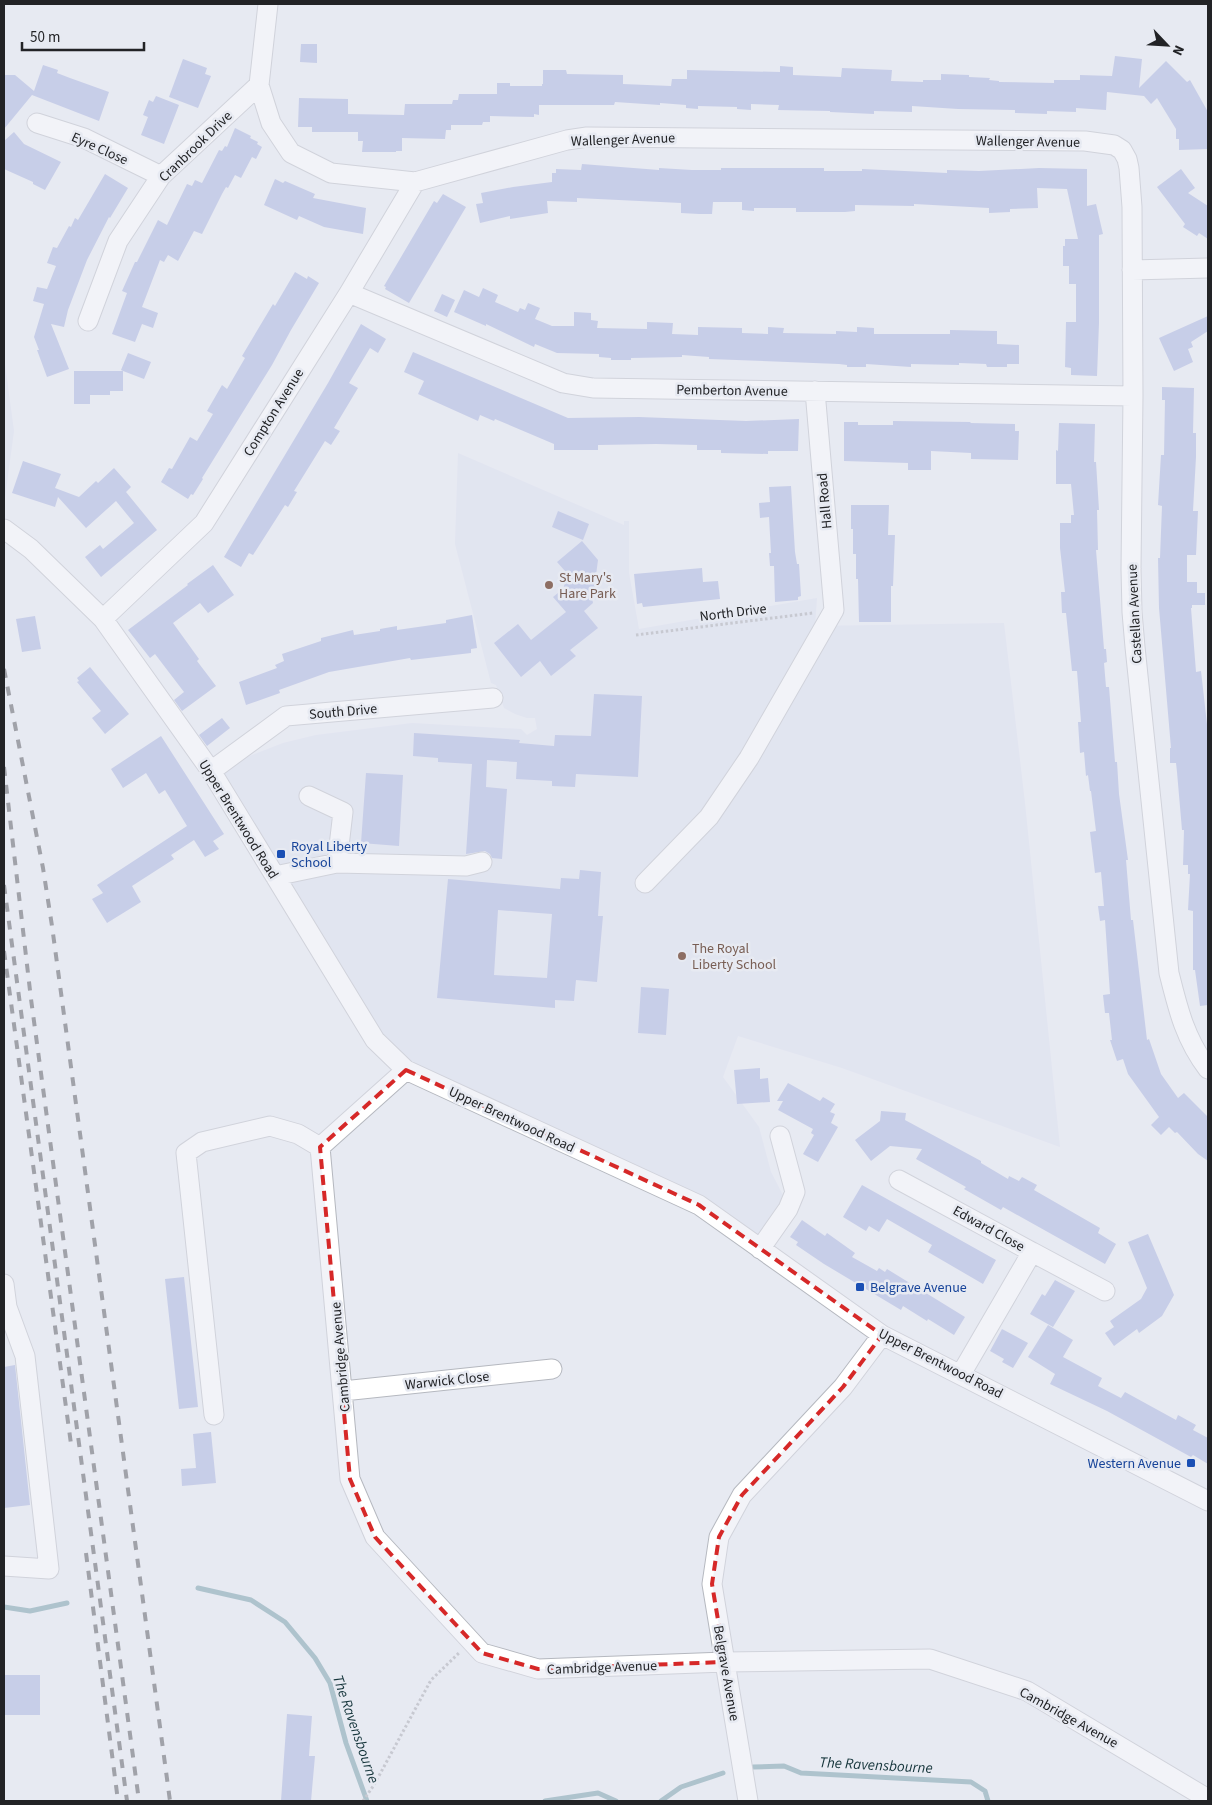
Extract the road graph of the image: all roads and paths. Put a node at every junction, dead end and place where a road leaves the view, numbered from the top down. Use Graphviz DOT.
graph roads {
  1 [pos="268,4"];
  2 [pos="259,85"];
  3 [pos="37,123"];
  4 [pos="1122,150"];
  5 [pos="161,176"];
  6 [pos="415,182"];
  7 [pos="1208,268"];
  8 [pos="1132,270"];
  9 [pos="349,293"];
  10 [pos="88,321"];
  11 [pos="815,391"];
  12 [pos="1134,396"];
  13 [pos="4,529"];
  14 [pos="834,610"];
  15 [pos="103,619"];
  16 [pos="636,635"];
  17 [pos="493,698"];
  18 [pos="211,771"];
  19 [pos="309,796"];
  20 [pos="482,862"];
  21 [pos="337,863"];
  22 [pos="275,876"];
  23 [pos="645,883"];
  24 [pos="1208,1069"];
  25 [pos="406,1070"];
  26 [pos="780,1136"];
  27 [pos="320,1147"];
  28 [pos="899,1180"];
  29 [pos="760,1249"];
  30 [pos="1032,1252"];
  31 [pos="4,1284"];
  32 [pos="1105,1291"];
  33 [pos="5,1307"];
  34 [pos="882,1335"];
  35 [pos="552,1370"];
  36 [pos="961,1374"];
  37 [pos="343,1391"];
  38 [pos="214,1415"];
  39 [pos="1208,1498"];
  40 [pos="4,1566"];
  41 [pos="472,1642"];
  42 [pos="726,1662"];
  43 [pos="1208,1799"];
  44 [pos="363,1801"];
  45 [pos="748,1801"];
  1 -- 2 [label="street, Wallenger Avenue"];
  2 -- 5 [label="street, Cranbrook Drive"];
  2 -- 6 [label="street, Wallenger Avenue"];
  3 -- 5 [label="street, Eyre Close"];
  4 -- 6 [label="street, Wallenger Avenue"];
  4 -- 8 [label="street, Castellan Avenue"];
  5 -- 10 [label="street, Cranbrook Drive"];
  6 -- 9 [label="street, Compton Avenue"];
  7 -- 8 [label="street"];
  8 -- 12 [label="street, Castellan Avenue"];
  9 -- 11 [label="street, Pemberton Avenue"];
  9 -- 15 [label="street, Compton Avenue"];
  11 -- 12 [label="street, Pemberton Avenue"];
  11 -- 14 [label="street, Hall Road"];
  12 -- 24 [label="street, Castellan Avenue"];
  13 -- 15 [label="street, Upper Brentwood Road"];
  14 -- 16 [label="path, North Drive"];
  14 -- 23 [label="street"];
  15 -- 18 [label="street, Upper Brentwood Road"];
  17 -- 18 [label="street, South Drive"];
  18 -- 22 [label="street, Upper Brentwood Road"];
  19 -- 21 [label="street"];
  20 -- 21 [label="street"];
  21 -- 22 [label="street"];
  22 -- 25 [label="street, Upper Brentwood Road"];
  25 -- 27 [label="street"];
  25 -- 29 [label="street, Upper Brentwood Road"];
  26 -- 29 [label="street"];
  27 -- 37 [label="street, Cambridge Avenue"];
  27 -- 38 [label="street"];
  28 -- 30 [label="street, Edward Close"];
  29 -- 34 [label="street, Upper Brentwood Road"];
  30 -- 32 [label="street"];
  30 -- 36 [label="street, Edward Close"];
  31 -- 33 [label="street"];
  33 -- 40 [label="street"];
  34 -- 36 [label="street, Upper Brentwood Road"];
  34 -- 42 [label="street, Belgrave Avenue"];
  35 -- 37 [label="street, Warwick Close"];
  36 -- 39 [label="street, Upper Brentwood Road"];
  37 -- 41 [label="street, Cambridge Avenue"];
  41 -- 42 [label="street, Cambridge Avenue"];
  41 -- 44 [label="path"];
  42 -- 43 [label="street, Cambridge Avenue"];
  42 -- 45 [label="street, Belgrave Avenue"];
}
